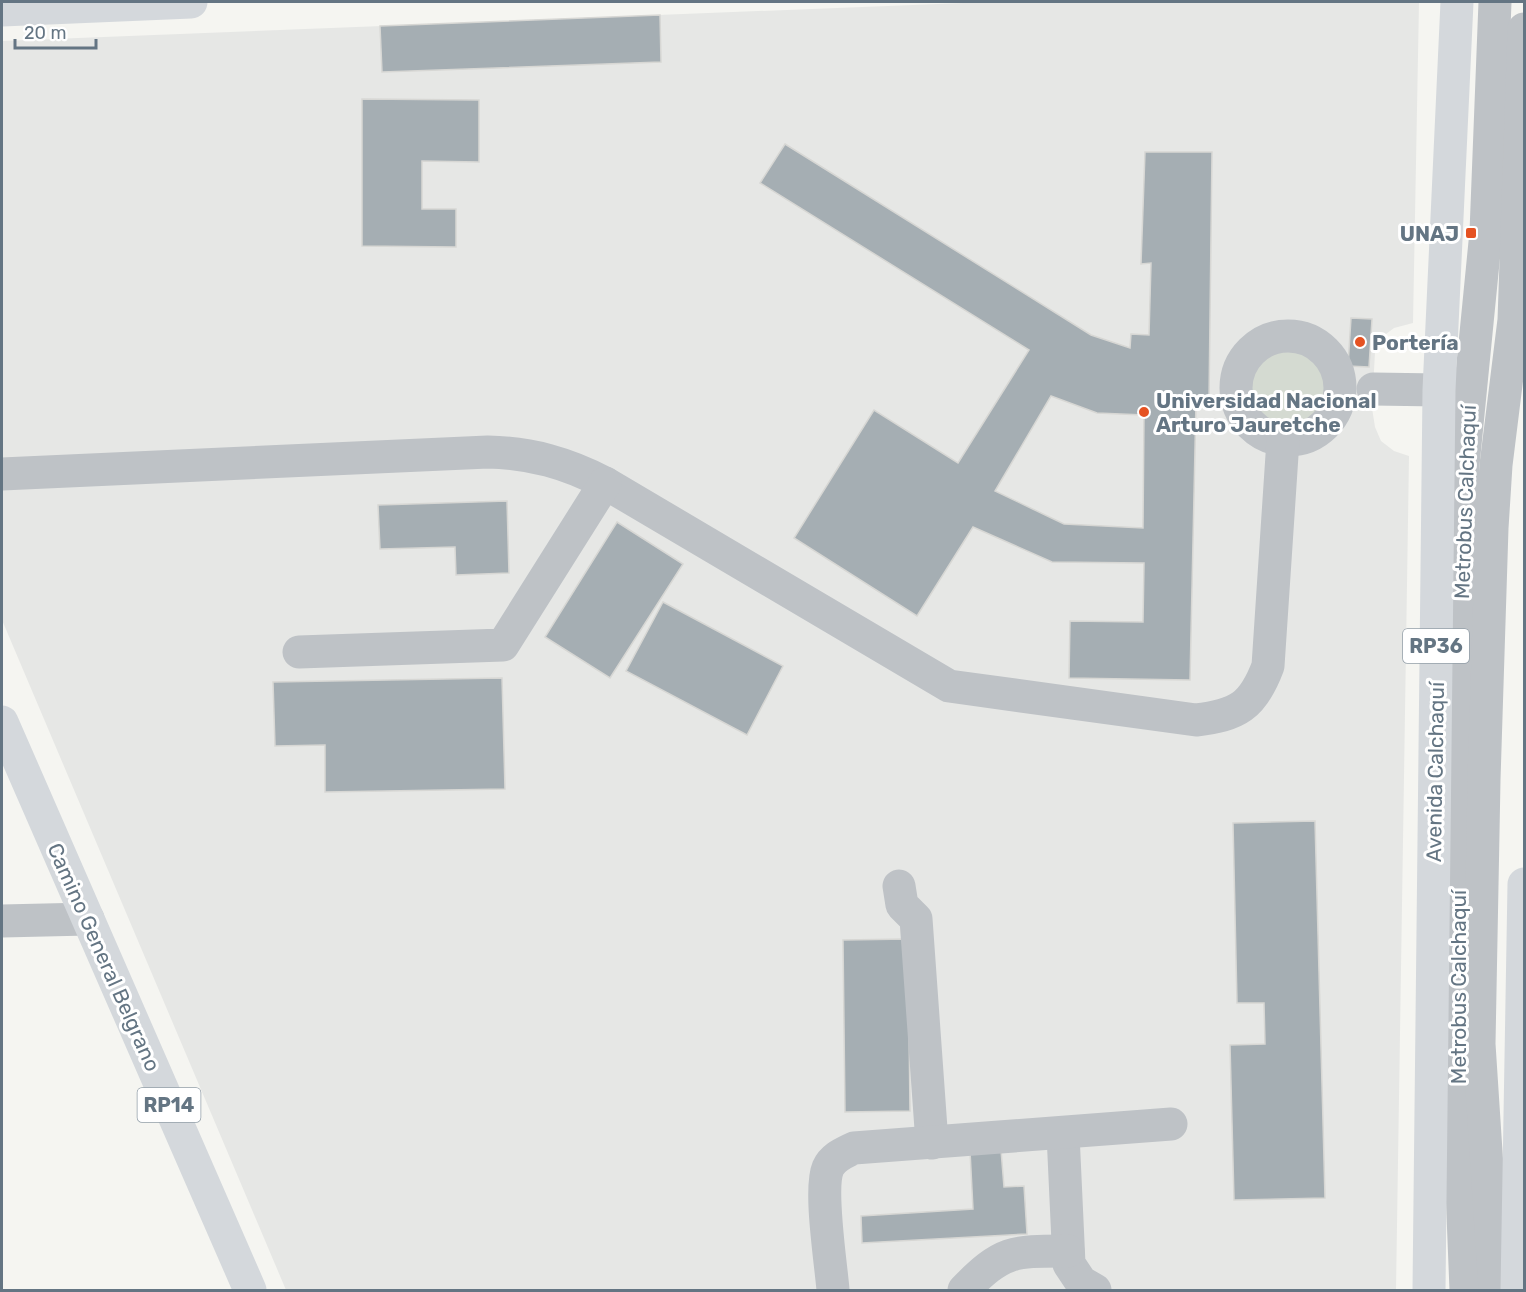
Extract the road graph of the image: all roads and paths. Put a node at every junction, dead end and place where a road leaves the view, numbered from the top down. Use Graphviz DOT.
graph roads {
  1 [pos="191,2"];
  2 [pos="1457,2"];
  3 [pos="1495,2"];
  4 [pos="82,3"];
  5 [pos="2,10"];
  6 [pos="1524,29"];
  7 [pos="1373,389"];
  8 [pos="1439,390"];
  9 [pos="1283,441"];
  10 [pos="2,474"];
  11 [pos="605,483"];
  12 [pos="299,652"];
  13 [pos="2,722"];
  14 [pos="1524,884"];
  15 [pos="886,895"];
  16 [pos="88,919"];
  17 [pos="2,921"];
  18 [pos="1523,1066"];
  19 [pos="1171,1124"];
  20 [pos="1063,1134"];
  21 [pos="932,1143"];
  22 [pos="1068,1251"];
  23 [pos="250,1290"];
  24 [pos="833,1290"];
  25 [pos="964,1290"];
  26 [pos="1095,1290"];
  27 [pos="1429,1290"];
  28 [pos="1466,1290"];
  29 [pos="1495,1290"];
  30 [pos="1517,1290"];
  1 -- 4 [label="main road"];
  2 -- 8 [label="main road, Avenida Calchaquí / RP36"];
  3 -- 28 [label="street, Metrobus Calchaquí"];
  4 -- 5 [label="main road"];
  6 -- 29 [label="street, Metrobus Calchaquí"];
  7 -- 8 [label="street"];
  8 -- 27 [label="main road, Avenida Calchaquí / RP36"];
  9 -- 11 [label="street"];
  10 -- 11 [label="street"];
  11 -- 12 [label="street"];
  13 -- 16 [label="main road, Camino General Belgrano / RP14"];
  14 -- 18 [label="main road"];
  15 -- 21 [label="street"];
  16 -- 17 [label="street"];
  16 -- 23 [label="main road, Camino General Belgrano / RP14"];
  18 -- 30 [label="main road"];
  19 -- 20 [label="street"];
  20 -- 21 [label="street"];
  20 -- 22 [label="street"];
  21 -- 24 [label="street"];
  22 -- 25 [label="street"];
  22 -- 26 [label="street"];
}
